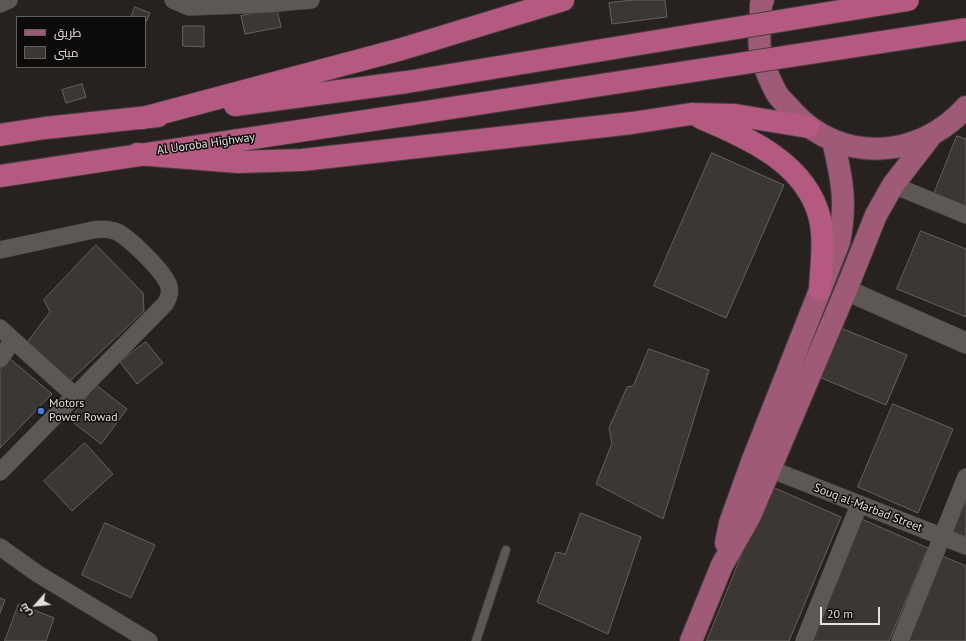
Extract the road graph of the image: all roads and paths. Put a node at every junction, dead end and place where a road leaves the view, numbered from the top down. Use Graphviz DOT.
graph roads {
  1 [pos="9,0"];
  2 [pos="173,0"];
  3 [pos="311,0"];
  4 [pos="562,0"];
  5 [pos="763,0"];
  6 [pos="908,0"];
  7 [pos="192,3"];
  8 [pos="0,4"];
  9 [pos="966,29"];
  10 [pos="690,114"];
  11 [pos="963,116"];
  12 [pos="143,118"];
  13 [pos="0,121"];
  14 [pos="808,127"];
  15 [pos="45,128"];
  16 [pos="0,135"];
  17 [pos="930,137"];
  18 [pos="833,141"];
  19 [pos="137,154"];
  20 [pos="62,168"];
  21 [pos="0,176"];
  22 [pos="893,185"];
  23 [pos="0,189"];
  24 [pos="966,215"];
  25 [pos="0,250"];
  26 [pos="820,290"];
  27 [pos="846,290"];
  28 [pos="0,328"];
  29 [pos="13,340"];
  30 [pos="966,343"];
  31 [pos="0,359"];
  32 [pos="74,395"];
  33 [pos="770,470"];
  34 [pos="0,472"];
  35 [pos="966,477"];
  36 [pos="858,504"];
  37 [pos="942,537"];
  38 [pos="966,546"];
  39 [pos="0,547"];
  40 [pos="506,550"];
  41 [pos="722,565"];
  42 [pos="149,641"];
  43 [pos="476,641"];
  44 [pos="691,641"];
  45 [pos="804,641"];
  46 [pos="900,641"];
  1 -- 8 [label="street"];
  2 -- 7 [label="street"];
  3 -- 7 [label="street"];
  4 -- 12 [label="highway"];
  5 -- 14 [label="main road"];
  6 -- 12 [label="highway, bridge"];
  9 -- 19 [label="highway, Al Uoroba Highway, bridge"];
  10 -- 14 [label="highway"];
  10 -- 19 [label="highway"];
  10 -- 26 [label="highway"];
  11 -- 17 [label="main road"];
  12 -- 15 [label="highway"];
  13 -- 15 [label="highway"];
  14 -- 18 [label="main road"];
  15 -- 16 [label="highway"];
  17 -- 18 [label="main road"];
  17 -- 22 [label="main road"];
  18 -- 26 [label="main road"];
  19 -- 20 [label="highway, Al Uoroba Highway"];
  20 -- 21 [label="highway, Al Uoroba Highway"];
  20 -- 23 [label="highway"];
  22 -- 24 [label="street"];
  22 -- 27 [label="main road"];
  25 -- 32 [label="street"];
  26 -- 41 [label="main road"];
  27 -- 30 [label="street"];
  27 -- 33 [label="main road"];
  28 -- 29 [label="street"];
  29 -- 31 [label="street"];
  29 -- 32 [label="street"];
  32 -- 34 [label="street"];
  33 -- 36 [label="street, Souq al-Marbad Street"];
  33 -- 41 [label="main road"];
  35 -- 37 [label="street"];
  36 -- 37 [label="street, Souq al-Marbad Street"];
  36 -- 45 [label="street"];
  37 -- 38 [label="street, Souq al-Marbad Street"];
  37 -- 46 [label="street"];
  39 -- 42 [label="street"];
  40 -- 43 [label="lane"];
  41 -- 44 [label="main road"];
}
